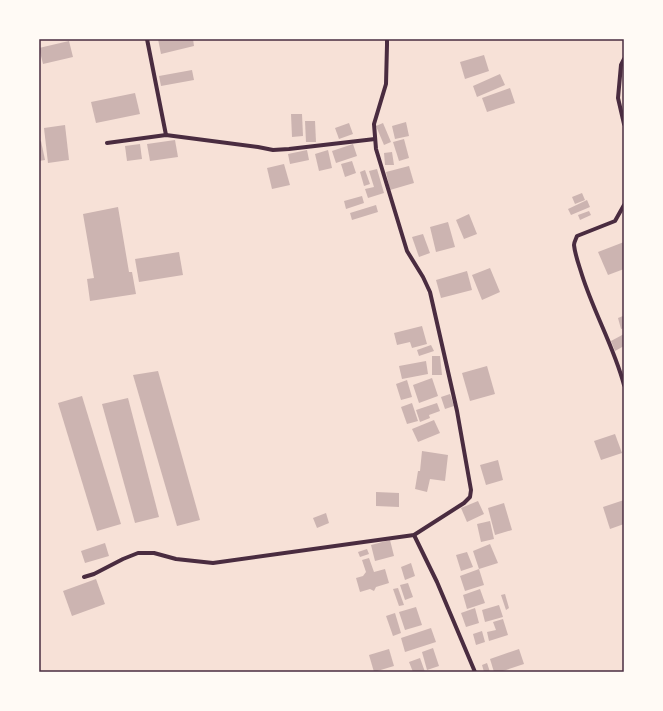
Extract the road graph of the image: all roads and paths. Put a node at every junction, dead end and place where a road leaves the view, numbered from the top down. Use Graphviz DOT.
graph roads {
  1 [pos="147,39"];
  2 [pos="387,39"];
  3 [pos="624,59"];
  4 [pos="624,124"];
  5 [pos="166,135"];
  6 [pos="375,139"];
  7 [pos="107,143"];
  8 [pos="624,205"];
  9 [pos="624,386"];
  10 [pos="414,535"];
  11 [pos="84,576"];
  12 [pos="476,672"];
  1 -- 5 [label="street"];
  2 -- 6 [label="street"];
  3 -- 4 [label="street"];
  5 -- 6 [label="street"];
  5 -- 7 [label="street"];
  6 -- 10 [label="street"];
  8 -- 9 [label="street"];
  10 -- 11 [label="street"];
  10 -- 12 [label="street"];
}
